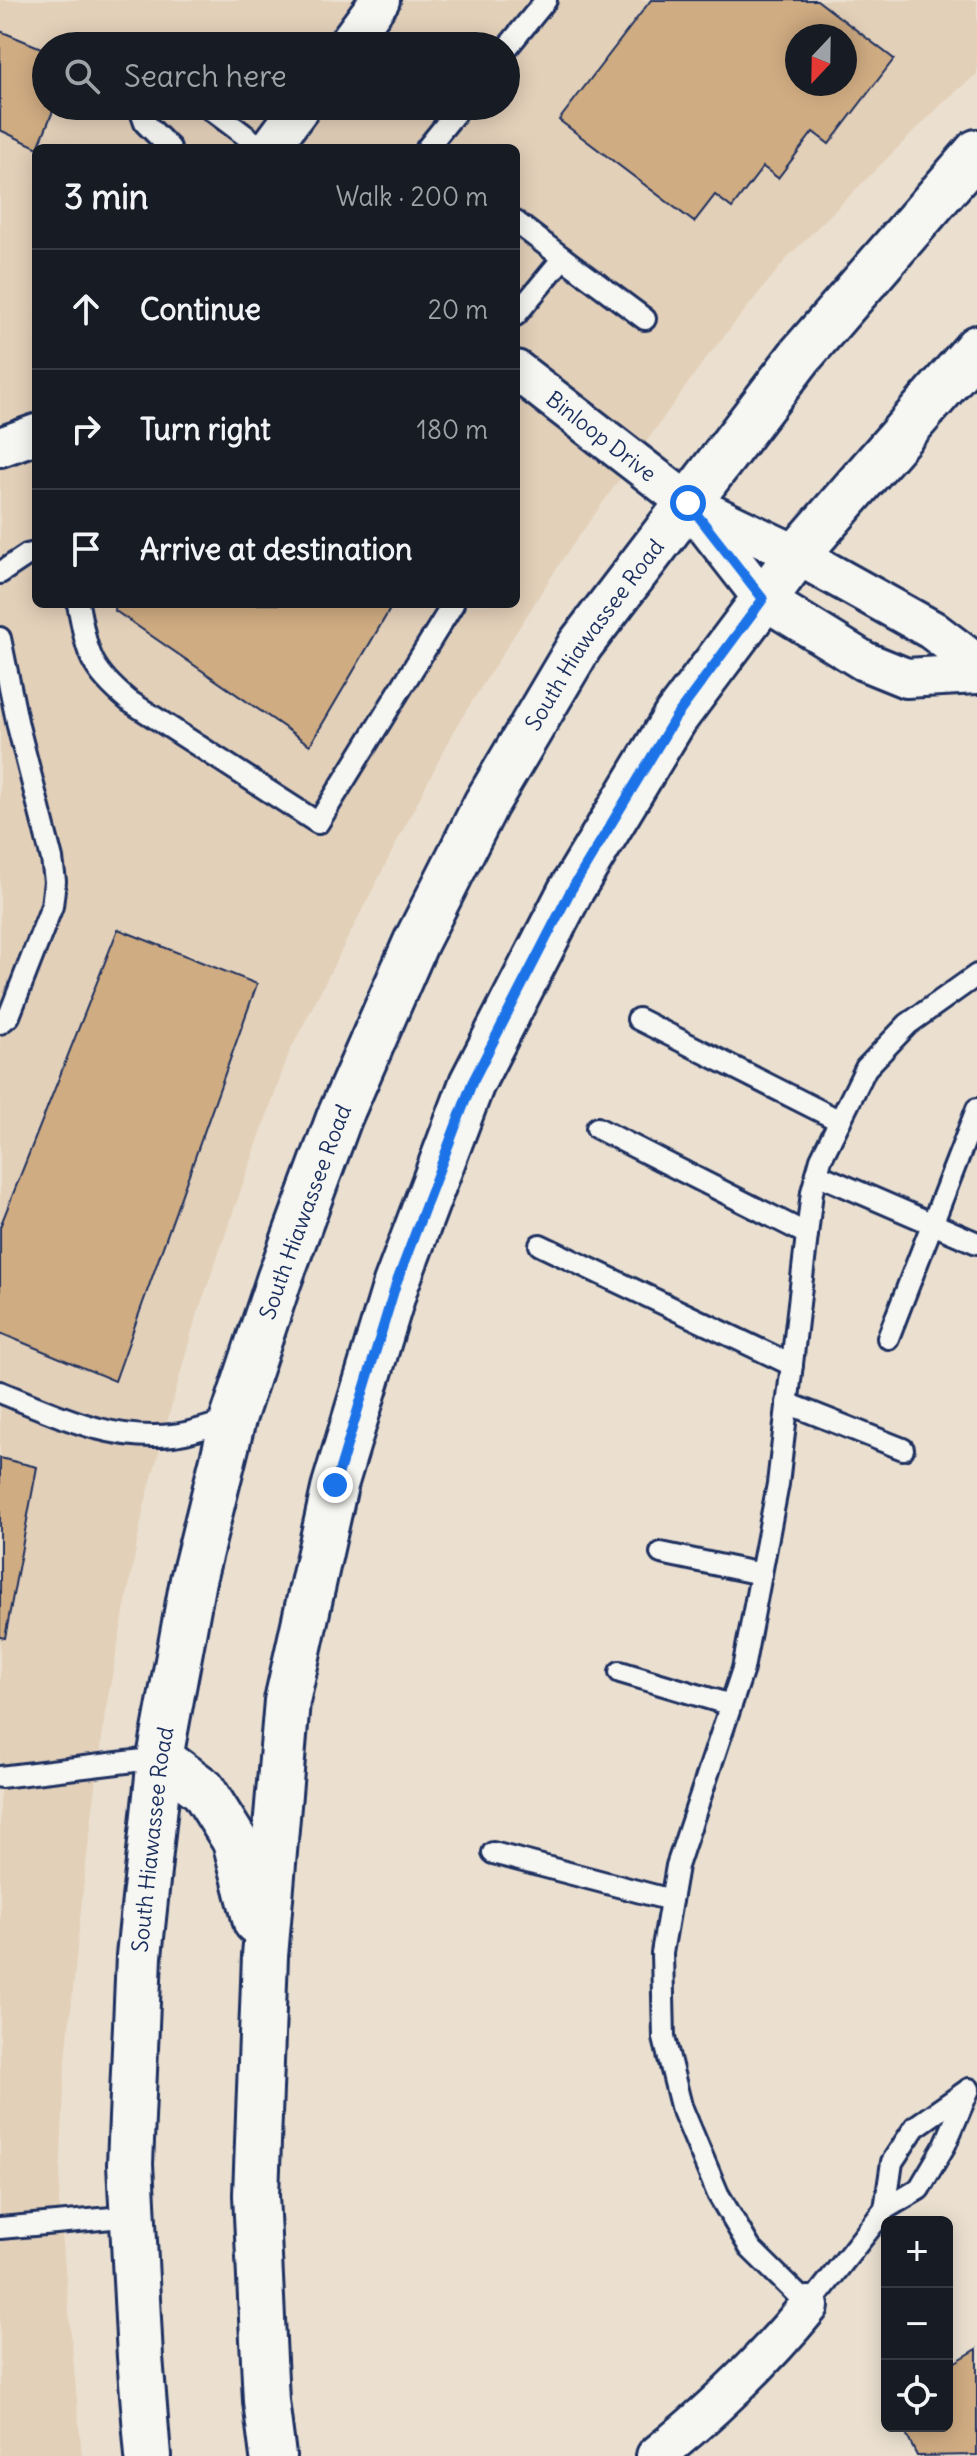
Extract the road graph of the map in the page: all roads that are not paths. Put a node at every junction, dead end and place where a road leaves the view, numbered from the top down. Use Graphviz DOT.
graph roads {
  1 [pos="380,0"];
  2 [pos="546,0"];
  3 [pos="356,32"];
  4 [pos="520,32"];
  5 [pos="144,120"];
  6 [pos="225,120"];
  7 [pos="291,120"];
  8 [pos="450,120"];
  9 [pos="166,144"];
  10 [pos="257,144"];
  11 [pos="273,144"];
  12 [pos="430,144"];
  13 [pos="977,152"];
  14 [pos="520,225"];
  15 [pos="563,258"];
  16 [pos="520,311"];
  17 [pos="645,319"];
  18 [pos="977,348"];
  19 [pos="520,373"];
  20 [pos="688,503"];
  21 [pos="32,554"];
  22 [pos="797,555"];
  23 [pos="0,573"];
  24 [pos="763,599"];
  25 [pos="79,608"];
  26 [pos="451,608"];
  27 [pos="0,638"];
  28 [pos="977,664"];
  29 [pos="977,674"];
  30 [pos="977,975"];
  31 [pos="638,1019"];
  32 [pos="0,1023"];
  33 [pos="977,1109"];
  34 [pos="840,1121"];
  35 [pos="597,1128"];
  36 [pos="817,1174"];
  37 [pos="932,1223"];
  38 [pos="807,1234"];
  39 [pos="977,1243"];
  40 [pos="540,1245"];
  41 [pos="888,1338"];
  42 [pos="792,1365"];
  43 [pos="0,1392"];
  44 [pos="787,1403"];
  45 [pos="233,1419"];
  46 [pos="903,1449"];
  47 [pos="661,1553"];
  48 [pos="761,1574"];
  49 [pos="620,1672"];
  50 [pos="731,1705"];
  51 [pos="160,1758"];
  52 [pos="0,1777"];
  53 [pos="493,1853"];
  54 [pos="671,1900"];
  55 [pos="265,1956"];
  56 [pos="973,2086"];
  57 [pos="915,2127"];
  58 [pos="945,2145"];
  59 [pos="885,2209"];
  60 [pos="134,2216"];
  61 [pos="0,2228"];
  62 [pos="809,2306"];
  63 [pos="148,2456"];
  64 [pos="273,2456"];
  65 [pos="656,2456"];
  1 -- 3 [label="street"];
  2 -- 4 [label="lane"];
  5 -- 9 [label="lane"];
  6 -- 10 [label="lane"];
  7 -- 11 [label="street"];
  8 -- 12 [label="lane"];
  13 -- 20 [label="street, South Hiawassee Road"];
  14 -- 15 [label="lane"];
  15 -- 16 [label="lane"];
  15 -- 17 [label="lane"];
  18 -- 22 [label="street"];
  19 -- 20 [label="street, Binloop Drive"];
  20 -- 22 [label="street"];
  20 -- 24 [label="street"];
  20 -- 45 [label="street, South Hiawassee Road"];
  21 -- 23 [label="lane"];
  22 -- 24 [label="street"];
  22 -- 28 [label="street"];
  24 -- 29 [label="street"];
  24 -- 55 [label="street"];
  25 -- 26 [label="lane"];
  27 -- 32 [label="lane"];
  30 -- 34 [label="lane"];
  31 -- 34 [label="lane"];
  33 -- 37 [label="lane"];
  34 -- 36 [label="lane"];
  35 -- 38 [label="lane"];
  36 -- 37 [label="lane"];
  36 -- 38 [label="lane"];
  37 -- 39 [label="lane"];
  37 -- 41 [label="lane"];
  38 -- 42 [label="lane"];
  40 -- 42 [label="lane"];
  42 -- 44 [label="lane"];
  43 -- 45 [label="lane"];
  44 -- 46 [label="lane"];
  44 -- 48 [label="lane"];
  45 -- 51 [label="street, South Hiawassee Road"];
  47 -- 48 [label="lane"];
  48 -- 50 [label="lane"];
  49 -- 50 [label="lane"];
  50 -- 54 [label="lane"];
  51 -- 52 [label="lane"];
  51 -- 55 [label="street"];
  51 -- 60 [label="street, South Hiawassee Road"];
  53 -- 54 [label="lane"];
  54 -- 62 [label="lane"];
  55 -- 64 [label="street"];
  56 -- 57 [label="lane"];
  56 -- 58 [label="lane"];
  57 -- 58 [label="lane"];
  57 -- 59 [label="lane"];
  58 -- 59 [label="lane"];
  59 -- 62 [label="lane"];
  60 -- 61 [label="lane"];
  60 -- 63 [label="street, South Hiawassee Road"];
  62 -- 65 [label="street"];
}
